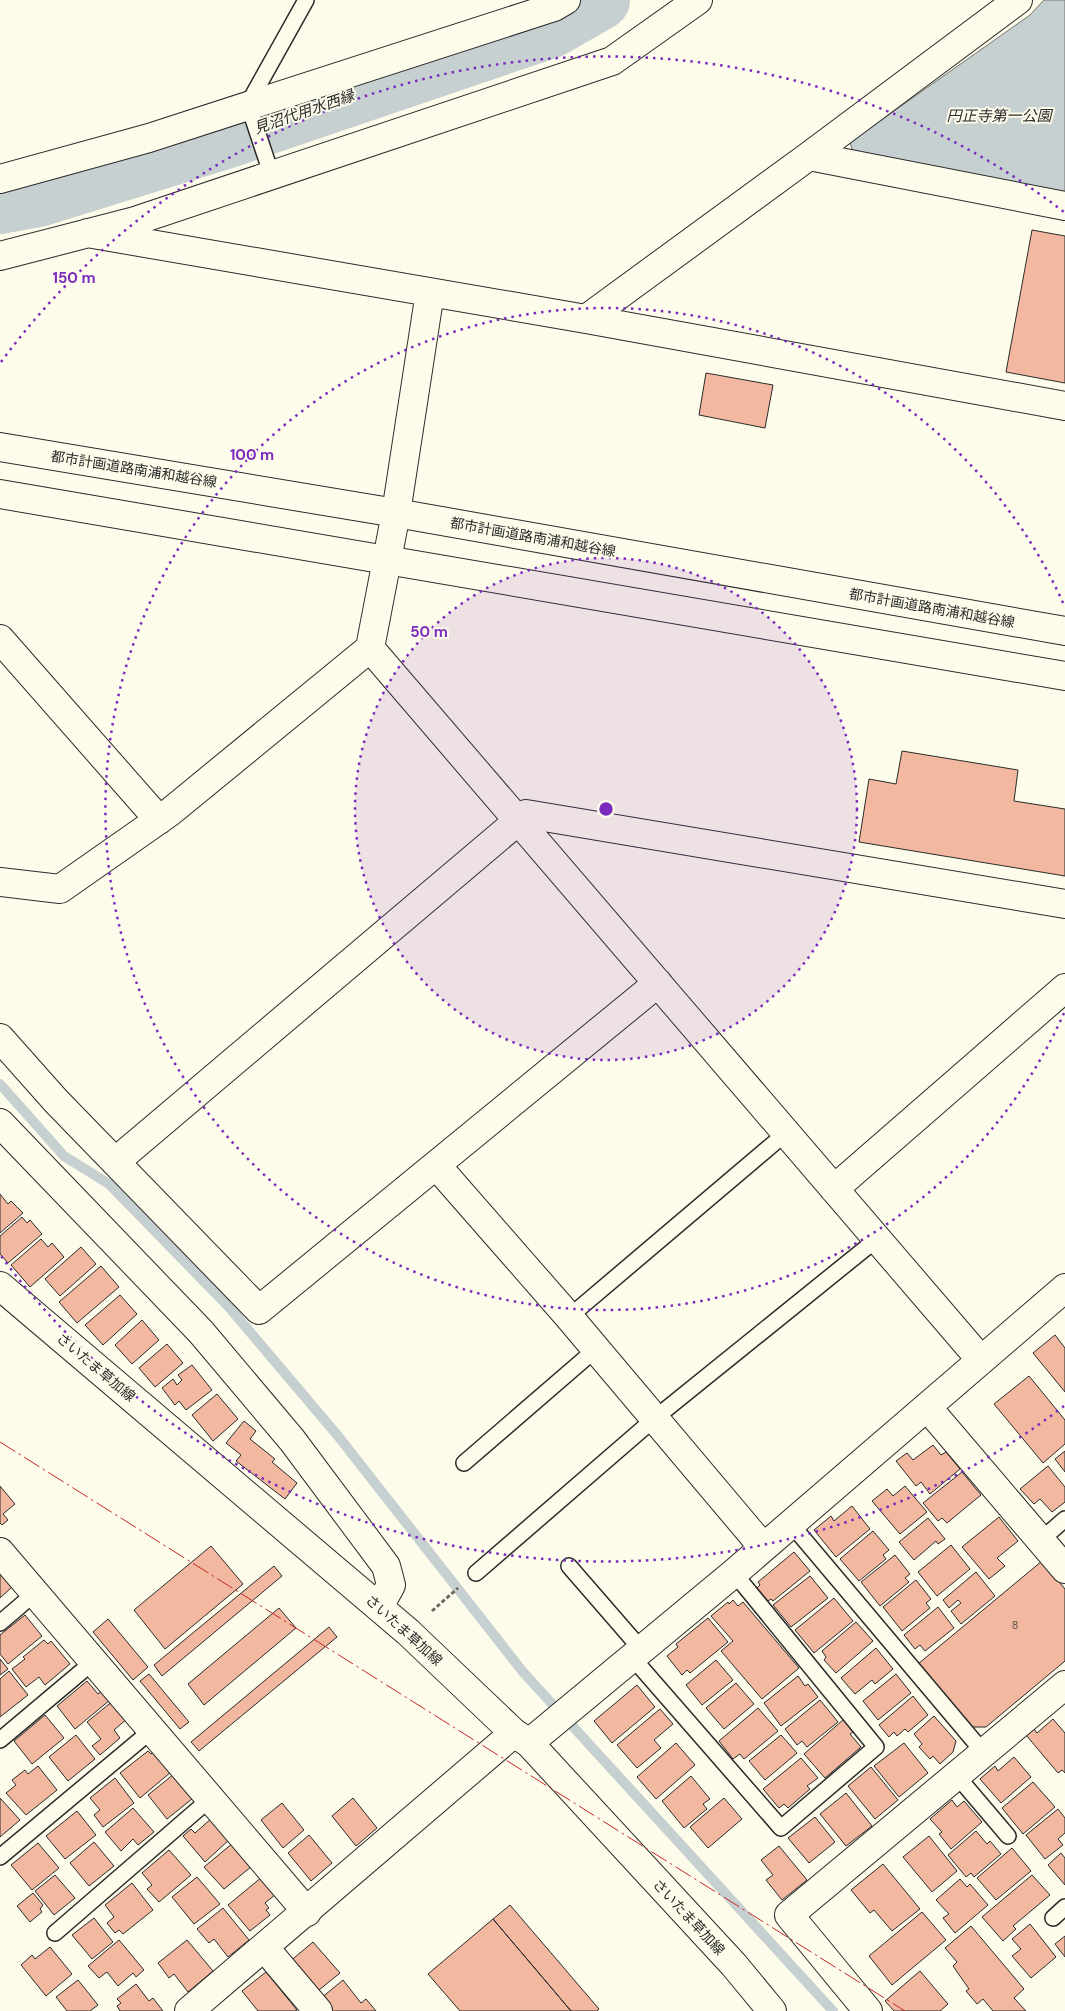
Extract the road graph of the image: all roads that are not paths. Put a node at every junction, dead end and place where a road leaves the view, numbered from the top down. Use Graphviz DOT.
graph roads {
  1 [pos="306,0"];
  2 [pos="566,0"];
  3 [pos="698,0"];
  4 [pos="1016,1"];
  5 [pos="248,104"];
  6 [pos="810,156"];
  7 [pos="272,176"];
  8 [pos="0,179"];
  9 [pos="1065,206"];
  10 [pos="87,233"];
  11 [pos="0,256"];
  12 [pos="430,292"];
  13 [pos="586,319"];
  14 [pos="1065,406"];
  15 [pos="0,447"];
  16 [pos="0,494"];
  17 [pos="396,513"];
  18 [pos="386,559"];
  19 [pos="1065,631"];
  20 [pos="0,639"];
  21 [pos="370,648"];
  22 [pos="1065,676"];
  23 [pos="159,820"];
  24 [pos="518,820"];
  25 [pos="0,882"];
  26 [pos="1065,904"];
  27 [pos="658,983"];
  28 [pos="1065,988"];
  29 [pos="0,1038"];
  30 [pos="0,1123"];
  31 [pos="786,1133"];
  32 [pos="115,1162"];
  33 [pos="436,1165"];
  34 [pos="834,1188"];
  35 [pos="877,1239"];
  36 [pos="0,1286"];
  37 [pos="1065,1288"];
  38 [pos="569,1317"];
  39 [pos="596,1349"];
  40 [pos="981,1360"];
  41 [pos="927,1406"];
  42 [pos="654,1419"];
  43 [pos="464,1463"];
  44 [pos="1065,1519"];
  45 [pos="790,1524"];
  46 [pos="1040,1540"];
  47 [pos="764,1547"];
  48 [pos="0,1552"];
  49 [pos="569,1566"];
  50 [pos="1065,1570"];
  51 [pos="476,1572"];
  52 [pos="734,1573"];
  53 [pos="35,1593"];
  54 [pos="379,1607"];
  55 [pos="0,1623"];
  56 [pos="636,1652"];
  57 [pos="94,1662"];
  58 [pos="1065,1685"];
  59 [pos="152,1730"];
  60 [pos="521,1738"];
  61 [pos="0,1740"];
  62 [pos="984,1753"];
  63 [pos="957,1776"];
  64 [pos="211,1798"];
  65 [pos="1008,1836"];
  66 [pos="0,1857"];
  67 [pos="1065,1908"];
  68 [pos="307,1912"];
  69 [pos="1052,1918"];
  70 [pos="55,1933"];
  71 [pos="264,1948"];
  72 [pos="192,2010"];
  73 [pos="318,2011"];
  74 [pos="772,2011"];
  75 [pos="868,2011"];
  1 -- 5 [label="lane"];
  2 -- 5 [label="street"];
  3 -- 7 [label="street"];
  4 -- 6 [label="street"];
  5 -- 7 [label="lane"];
  5 -- 8 [label="street"];
  6 -- 9 [label="street"];
  6 -- 13 [label="street"];
  7 -- 10 [label="street"];
  10 -- 11 [label="street"];
  10 -- 12 [label="street"];
  12 -- 13 [label="street"];
  12 -- 17 [label="street"];
  13 -- 14 [label="street"];
  15 -- 17 [label="street, 都市計画道路南浦和越谷線"];
  16 -- 18 [label="street"];
  17 -- 18 [label="street"];
  17 -- 19 [label="street, 都市計画道路南浦和越谷線"];
  18 -- 21 [label="street"];
  18 -- 22 [label="street"];
  20 -- 23 [label="street"];
  21 -- 23 [label="street"];
  21 -- 24 [label="street"];
  23 -- 25 [label="street"];
  24 -- 26 [label="street"];
  24 -- 27 [label="street"];
  24 -- 32 [label="street"];
  27 -- 31 [label="street"];
  27 -- 33 [label="street"];
  28 -- 34 [label="street"];
  29 -- 32 [label="street"];
  30 -- 54 [label="street"];
  31 -- 34 [label="street"];
  31 -- 38 [label="lane"];
  32 -- 33 [label="street"];
  33 -- 38 [label="street"];
  34 -- 35 [label="street"];
  35 -- 40 [label="street"];
  35 -- 42 [label="lane"];
  36 -- 54 [label="street, さいたま草加線"];
  37 -- 40 [label="street"];
  38 -- 39 [label="street"];
  39 -- 42 [label="street"];
  39 -- 43 [label="lane"];
  40 -- 41 [label="street"];
  41 -- 45 [label="street"];
  41 -- 46 [label="street"];
  42 -- 47 [label="street"];
  42 -- 51 [label="lane"];
  44 -- 46 [label="lane"];
  45 -- 47 [label="street"];
  45 -- 62 [label="lane"];
  46 -- 50 [label="street"];
  47 -- 52 [label="street"];
  48 -- 53 [label="street"];
  49 -- 56 [label="lane"];
  52 -- 56 [label="street"];
  52 -- 56 [label="lane"];
  53 -- 55 [label="lane"];
  53 -- 57 [label="street"];
  54 -- 60 [label="street, さいたま草加線"];
  56 -- 60 [label="street"];
  57 -- 59 [label="street"];
  57 -- 61 [label="lane"];
  58 -- 62 [label="street"];
  59 -- 64 [label="street"];
  59 -- 66 [label="lane"];
  60 -- 68 [label="street"];
  60 -- 74 [label="street, さいたま草加線"];
  62 -- 63 [label="street"];
  63 -- 65 [label="lane"];
  63 -- 75 [label="street"];
  64 -- 68 [label="street"];
  64 -- 70 [label="lane"];
  67 -- 69 [label="lane"];
  68 -- 71 [label="street"];
  71 -- 72 [label="street"];
  71 -- 73 [label="street"];
}
